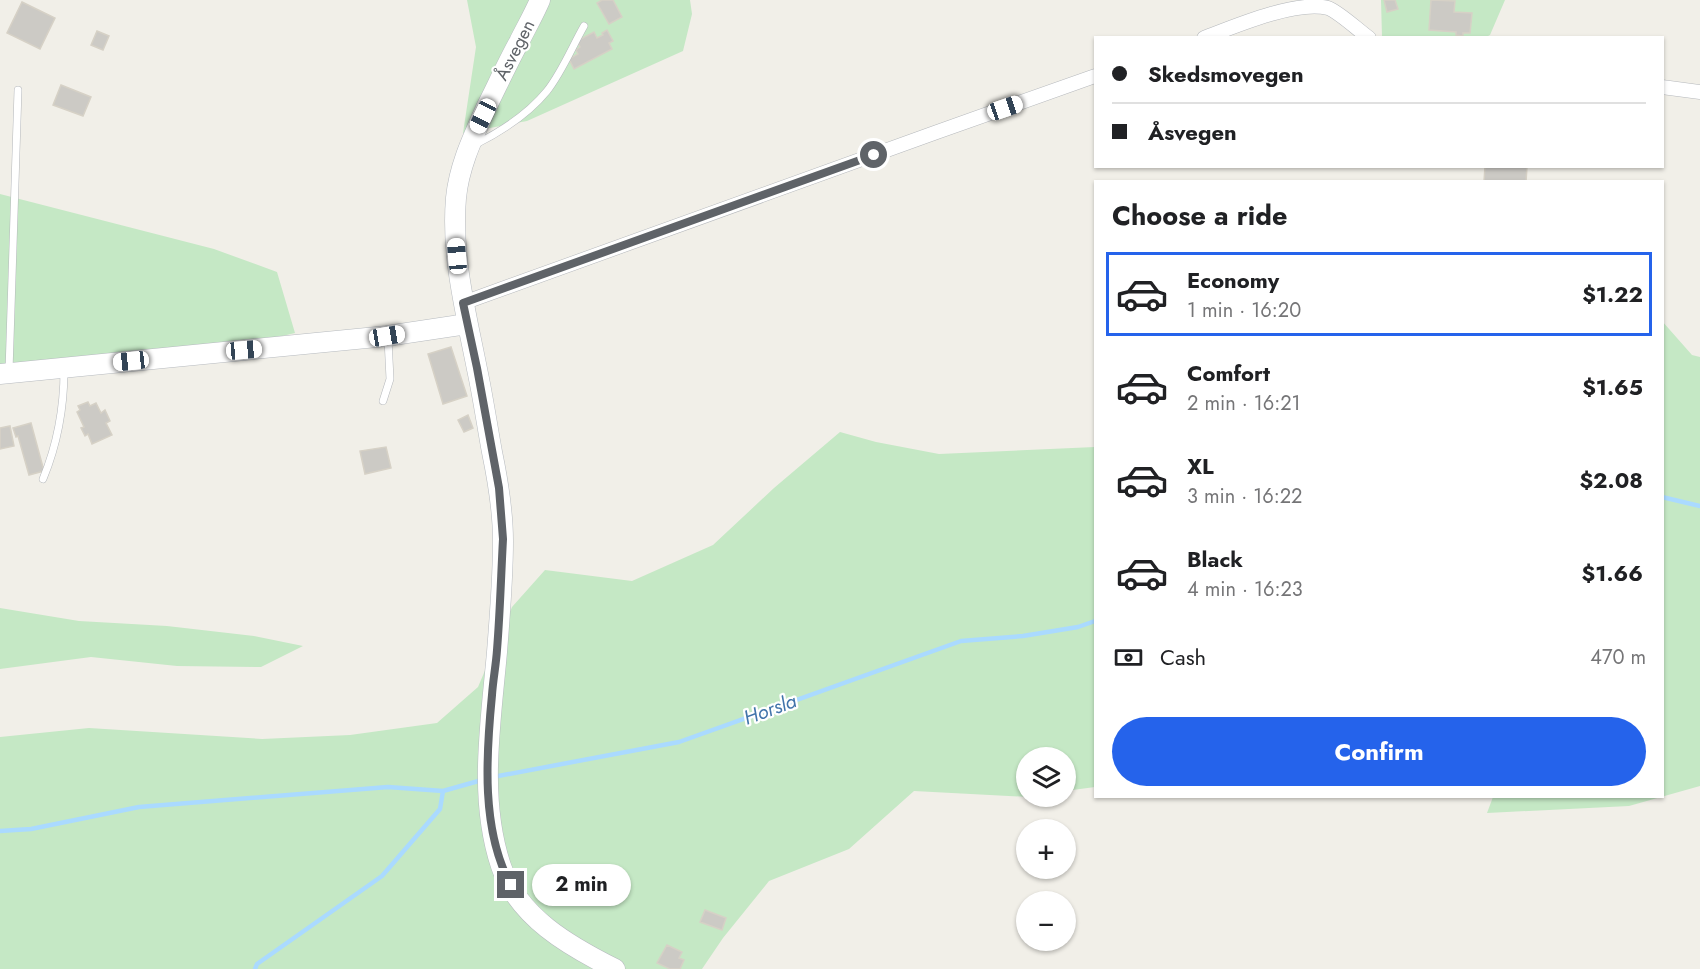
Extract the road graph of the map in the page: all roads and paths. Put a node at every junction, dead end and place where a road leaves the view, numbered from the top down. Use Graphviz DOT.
graph roads {
  1 [pos="540,0"];
  2 [pos="1312,2"];
  3 [pos="585,26"];
  4 [pos="1210,36"];
  5 [pos="1366,36"];
  6 [pos="1094,76"];
  7 [pos="1664,87"];
  8 [pos="18,90"];
  9 [pos="1700,92"];
  10 [pos="469,148"];
  11 [pos="463,303"];
  12 [pos="467,324"];
  13 [pos="387,336"];
  14 [pos="64,368"];
  15 [pos="5,374"];
  16 [pos="383,401"];
  17 [pos="43,479"];
  18 [pos="615,969"];
  1 -- 10 [label="main road, Åsvegen"];
  2 -- 4 [label="street"];
  2 -- 5 [label="street"];
  3 -- 10 [label="lane"];
  6 -- 11 [label="street"];
  7 -- 9 [label="street"];
  8 -- 15 [label="lane"];
  10 -- 11 [label="main road, Åsvegen"];
  11 -- 12 [label="main road, Åsvegen"];
  12 -- 13 [label="main road"];
  12 -- 18 [label="main road, Åsvegen"];
  13 -- 14 [label="main road"];
  13 -- 16 [label="lane"];
  14 -- 15 [label="main road"];
  14 -- 17 [label="lane"];
}
